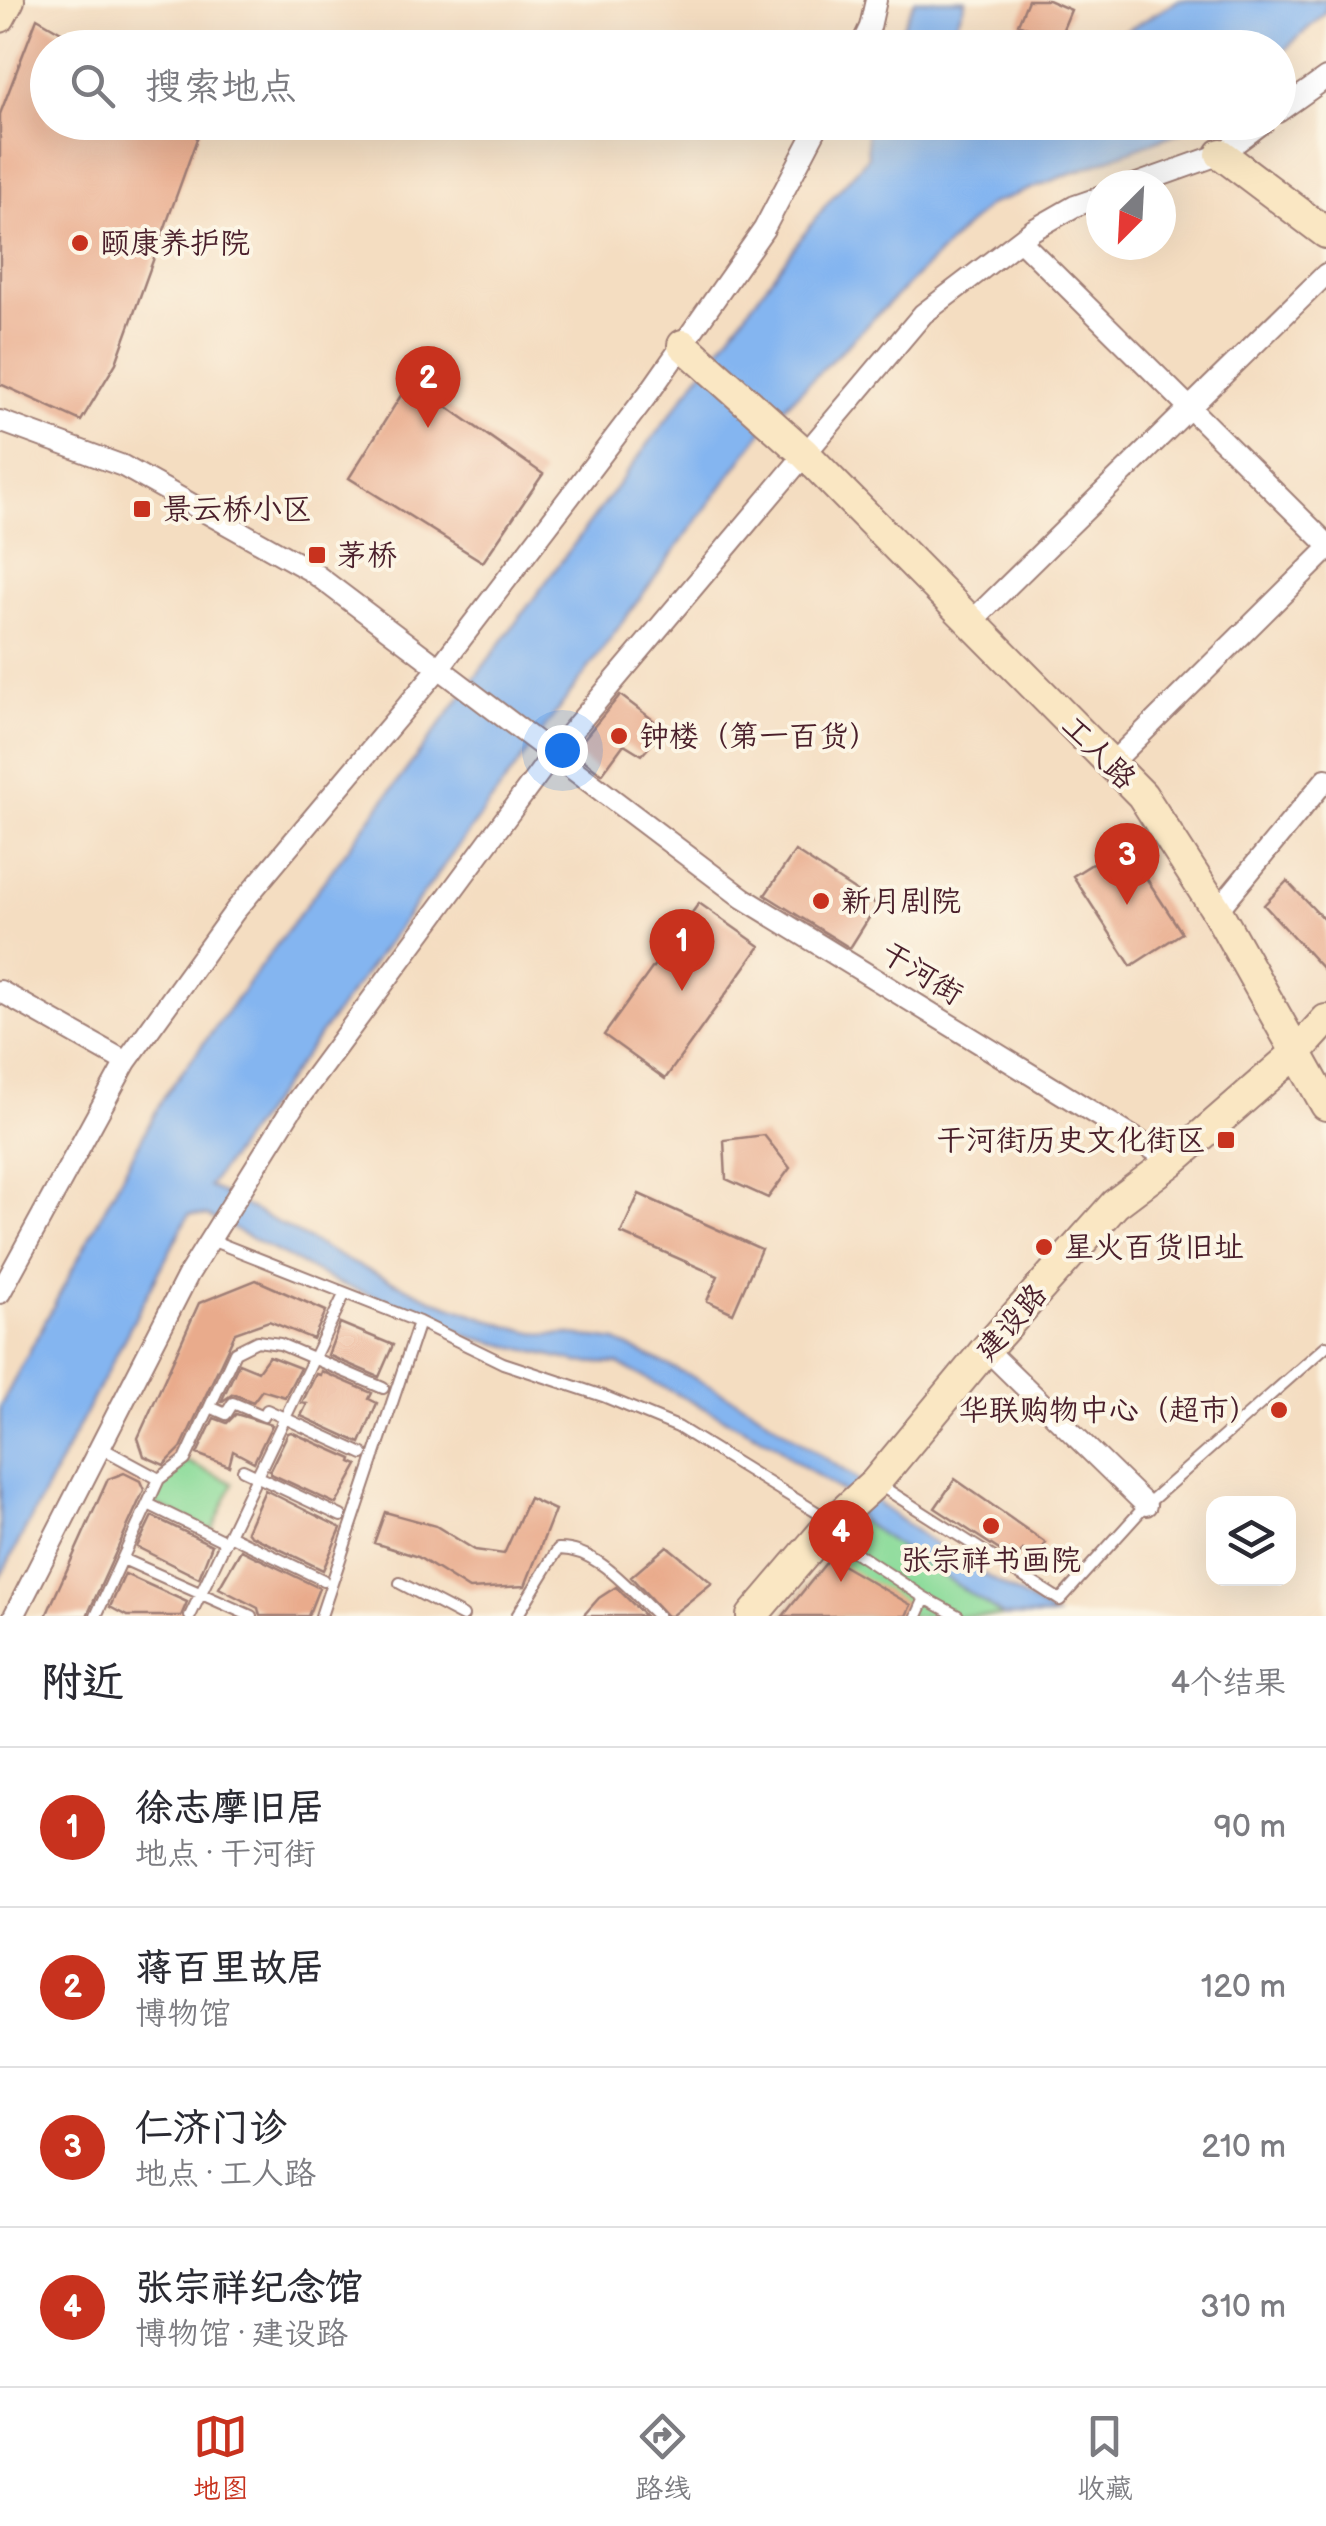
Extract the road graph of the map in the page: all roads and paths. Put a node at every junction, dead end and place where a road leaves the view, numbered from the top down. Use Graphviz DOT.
graph roads {
  1 [pos="9,0"];
  2 [pos="876,0"];
  3 [pos="0,18"];
  4 [pos="869,30"];
  5 [pos="1326,78"];
  6 [pos="1296,99"];
  7 [pos="811,140"];
  8 [pos="1240,140"];
  9 [pos="1221,154"];
  10 [pos="1176,170"];
  11 [pos="1086,202"];
  12 [pos="1326,233"];
  13 [pos="1020,240"];
  14 [pos="1326,274"];
  15 [pos="689,351"];
  16 [pos="1189,408"];
  17 [pos="0,421"];
  18 [pos="799,448"];
  19 [pos="1326,544"];
  20 [pos="1326,551"];
  21 [pos="970,622"];
  22 [pos="444,671"];
  23 [pos="552,753"];
  24 [pos="1111,764"];
  25 [pos="1326,780"];
  26 [pos="1217,911"];
  27 [pos="0,991"];
  28 [pos="1326,1020"];
  29 [pos="1296,1053"];
  30 [pos="126,1062"];
  31 [pos="1326,1105"];
  32 [pos="1172,1161"];
  33 [pos="210,1240"];
  34 [pos="0,1293"];
  35 [pos="345,1293"];
  36 [pos="418,1322"];
  37 [pos="1326,1346"];
  38 [pos="986,1349"];
  39 [pos="314,1358"];
  40 [pos="383,1388"];
  41 [pos="210,1406"];
  42 [pos="284,1419"];
  43 [pos="100,1447"];
  44 [pos="363,1454"];
  45 [pos="243,1470"];
  46 [pos="257,1476"];
  47 [pos="159,1479"];
  48 [pos="876,1483"];
  49 [pos="148,1504"];
  50 [pos="1146,1505"];
  51 [pos="342,1516"];
  52 [pos="828,1527"];
  53 [pos="227,1539"];
  54 [pos="123,1559"];
  55 [pos="323,1580"];
  56 [pos="400,1583"];
  57 [pos="200,1594"];
  58 [pos="924,1598"];
  59 [pos="14,1616"];
  60 [pos="96,1616"];
  61 [pos="190,1616"];
  62 [pos="250,1616"];
  63 [pos="321,1616"];
  64 [pos="463,1616"];
  65 [pos="517,1616"];
  66 [pos="658,1616"];
  67 [pos="752,1616"];
  68 [pos="917,1616"];
  69 [pos="958,1616"];
  1 -- 3 [label="street"];
  2 -- 4 [label="street"];
  5 -- 6 [label="street"];
  7 -- 15 [label="street"];
  8 -- 9 [label="street"];
  9 -- 10 [label="street"];
  9 -- 12 [label="street"];
  11 -- 13 [label="street"];
  13 -- 16 [label="street"];
  13 -- 18 [label="street"];
  14 -- 16 [label="street"];
  15 -- 18 [label="street, 工人路"];
  15 -- 22 [label="street"];
  16 -- 19 [label="street"];
  16 -- 21 [label="street"];
  17 -- 22 [label="street, 干河街"];
  18 -- 21 [label="street, 工人路"];
  18 -- 23 [label="street"];
  20 -- 24 [label="street"];
  21 -- 24 [label="street, 工人路"];
  22 -- 23 [label="street, 干河街"];
  22 -- 30 [label="street"];
  23 -- 32 [label="street, 干河街"];
  23 -- 33 [label="street"];
  24 -- 26 [label="street, 工人路"];
  25 -- 26 [label="street"];
  26 -- 29 [label="street, 工人路"];
  27 -- 30 [label="street"];
  28 -- 29 [label="street, 建设路"];
  29 -- 31 [label="street, 工人路"];
  29 -- 32 [label="street, 建设路"];
  30 -- 34 [label="street"];
  32 -- 38 [label="street, 建设路"];
  33 -- 35 [label="lane"];
  33 -- 43 [label="street"];
  35 -- 36 [label="lane"];
  35 -- 39 [label="lane"];
  36 -- 52 [label="lane"];
  36 -- 63 [label="lane"];
  37 -- 50 [label="lane"];
  38 -- 48 [label="street, 建设路"];
  38 -- 50 [label="street"];
  39 -- 40 [label="lane"];
  39 -- 41 [label="lane"];
  39 -- 42 [label="lane"];
  41 -- 42 [label="lane"];
  41 -- 47 [label="lane"];
  42 -- 44 [label="lane"];
  42 -- 46 [label="lane"];
  43 -- 47 [label="lane"];
  43 -- 59 [label="street"];
  45 -- 46 [label="lane"];
  46 -- 51 [label="lane"];
  46 -- 53 [label="lane"];
  47 -- 49 [label="lane"];
  48 -- 50 [label="lane"];
  48 -- 52 [label="street, 建设路"];
  49 -- 53 [label="lane"];
  49 -- 54 [label="lane"];
  52 -- 58 [label="lane"];
  52 -- 67 [label="street, 建设路"];
  53 -- 55 [label="lane"];
  53 -- 57 [label="lane"];
  54 -- 57 [label="lane"];
  54 -- 60 [label="lane"];
  56 -- 64 [label="lane"];
  57 -- 61 [label="lane"];
  57 -- 62 [label="lane"];
  58 -- 68 [label="lane"];
  58 -- 69 [label="lane"];
  65 -- 66 [label="lane"];
}
